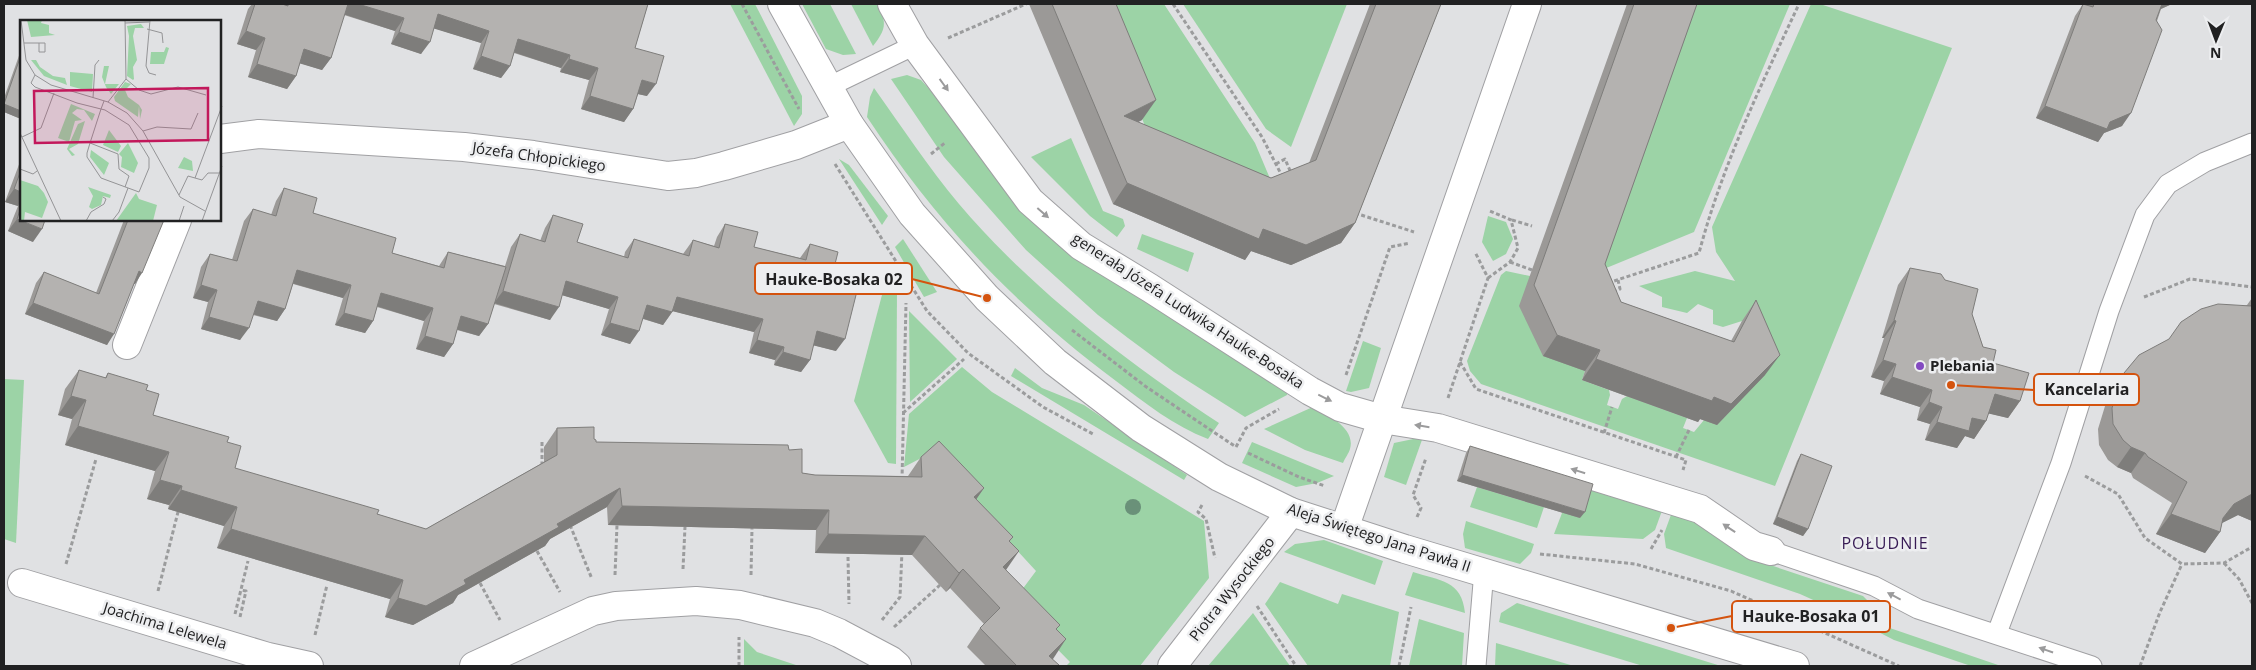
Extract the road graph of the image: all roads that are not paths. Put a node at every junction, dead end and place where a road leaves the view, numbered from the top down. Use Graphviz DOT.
graph roads {
  1 [pos="782,4"];
  2 [pos="892,4"];
  3 [pos="1528,4"];
  4 [pos="915,45"];
  5 [pos="828,87"];
  6 [pos="849,124"];
  7 [pos="221,139"];
  8 [pos="2252,143"];
  9 [pos="177,221"];
  10 [pos="127,346"];
  11 [pos="1382,419"];
  12 [pos="1291,512"];
  13 [pos="1344,529"];
  14 [pos="1771,551"];
  15 [pos="1484,571"];
  16 [pos="22,583"];
  17 [pos="1997,633"];
  18 [pos="311,655"];
  19 [pos="474,666"];
  20 [pos="897,666"];
  21 [pos="1172,666"];
  22 [pos="1476,666"];
  23 [pos="1794,666"];
  24 [pos="2092,666"];
  1 -- 5 [label="street, Aleja Świętego Jana Pawła II"];
  2 -- 4 [label="street, generała Józefa Ludwika Hauke-Bosaka"];
  3 -- 11 [label="street"];
  4 -- 5 [label="lane"];
  4 -- 11 [label="street, generała Józefa Ludwika Hauke-Bosaka, one-way"];
  5 -- 6 [label="street, Aleja Świętego Jana Pawła II"];
  6 -- 7 [label="street, Józefa Chłopickiego"];
  6 -- 12 [label="street, Aleja Świętego Jana Pawła II"];
  8 -- 17 [label="lane"];
  9 -- 10 [label="street"];
  11 -- 13 [label="street"];
  14 -- 11 [label="street, generała Józefa Ludwika Hauke-Bosaka, one-way"];
  12 -- 13 [label="street, Aleja Świętego Jana Pawła II"];
  12 -- 21 [label="street, Piotra Wysockiego"];
  13 -- 15 [label="street, Aleja Świętego Jana Pawła II"];
  17 -- 14 [label="lane, one-way"];
  15 -- 22 [label="lane"];
  15 -- 23 [label="street, Aleja Świętego Jana Pawła II"];
  16 -- 18 [label="street, Joachima Lelewela"];
  24 -- 17 [label="lane, one-way"];
  19 -- 20 [label="street"];
}
